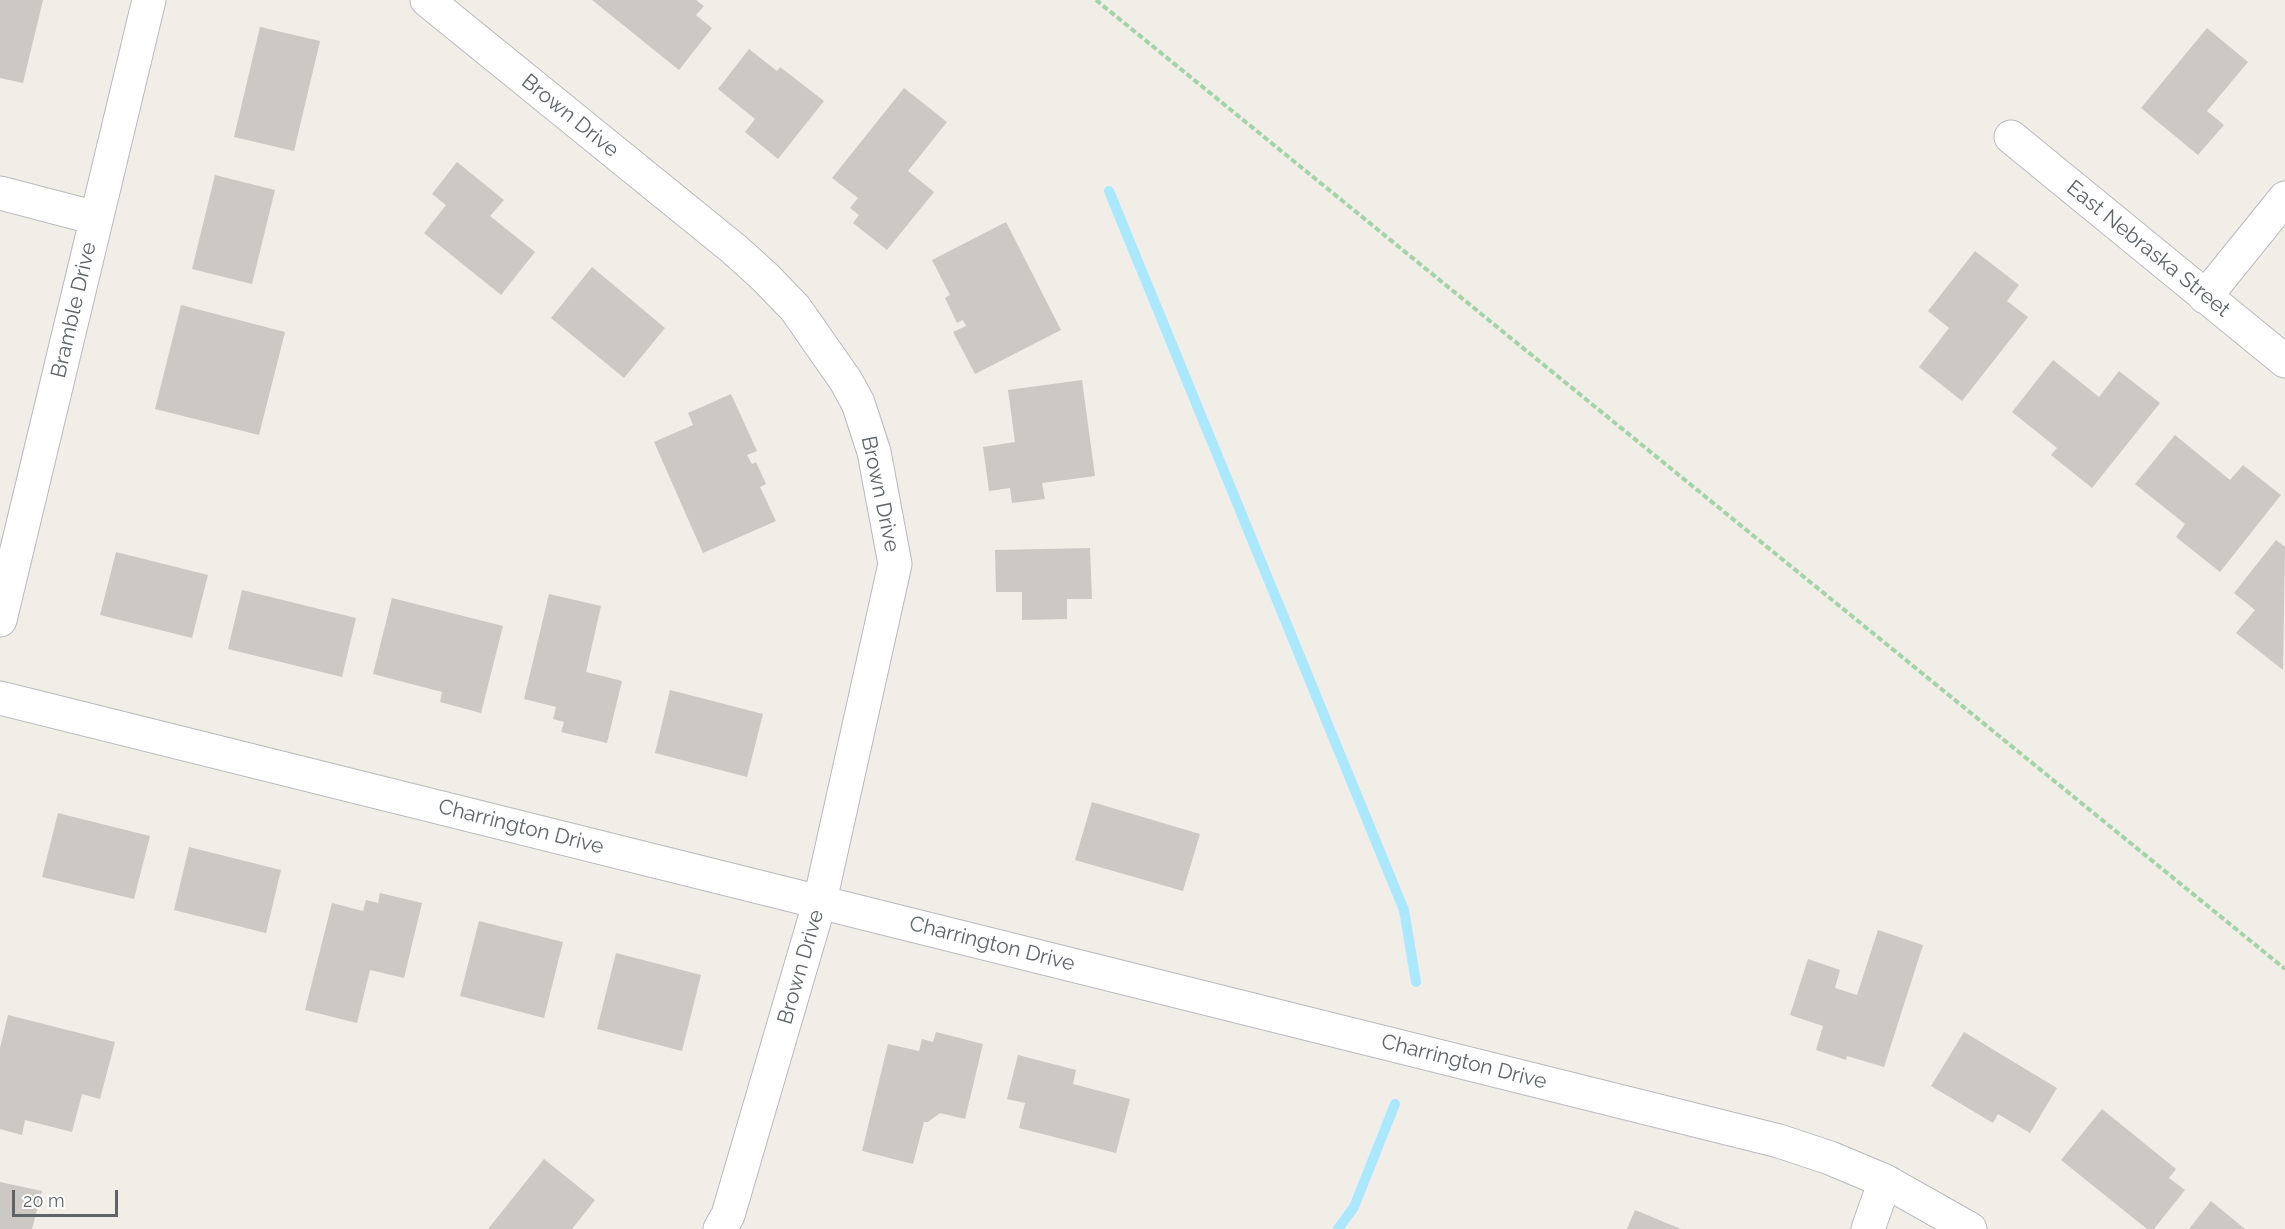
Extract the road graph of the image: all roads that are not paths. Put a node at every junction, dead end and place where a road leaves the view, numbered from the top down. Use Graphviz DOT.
graph roads {
  1 [pos="149,0"];
  2 [pos="427,0"];
  3 [pos="2011,137"];
  4 [pos="0,193"];
  5 [pos="2285,198"];
  6 [pos="96,218"];
  7 [pos="2205,297"];
  8 [pos="2285,361"];
  9 [pos="0,620"];
  10 [pos="0,698"];
  11 [pos="820,901"];
  12 [pos="1886,1181"];
  13 [pos="720,1229"];
  14 [pos="1868,1229"];
  15 [pos="1970,1229"];
  1 -- 6 [label="street, Bramble Drive"];
  2 -- 11 [label="street, Brown Drive"];
  3 -- 7 [label="street, East Nebraska Street"];
  4 -- 6 [label="street"];
  5 -- 7 [label="street"];
  6 -- 9 [label="street, Bramble Drive"];
  7 -- 8 [label="street, East Nebraska Street"];
  10 -- 11 [label="street, Charrington Drive"];
  11 -- 12 [label="street, Charrington Drive"];
  11 -- 13 [label="street, Brown Drive"];
  12 -- 14 [label="street"];
  12 -- 15 [label="street, Charrington Drive"];
}
